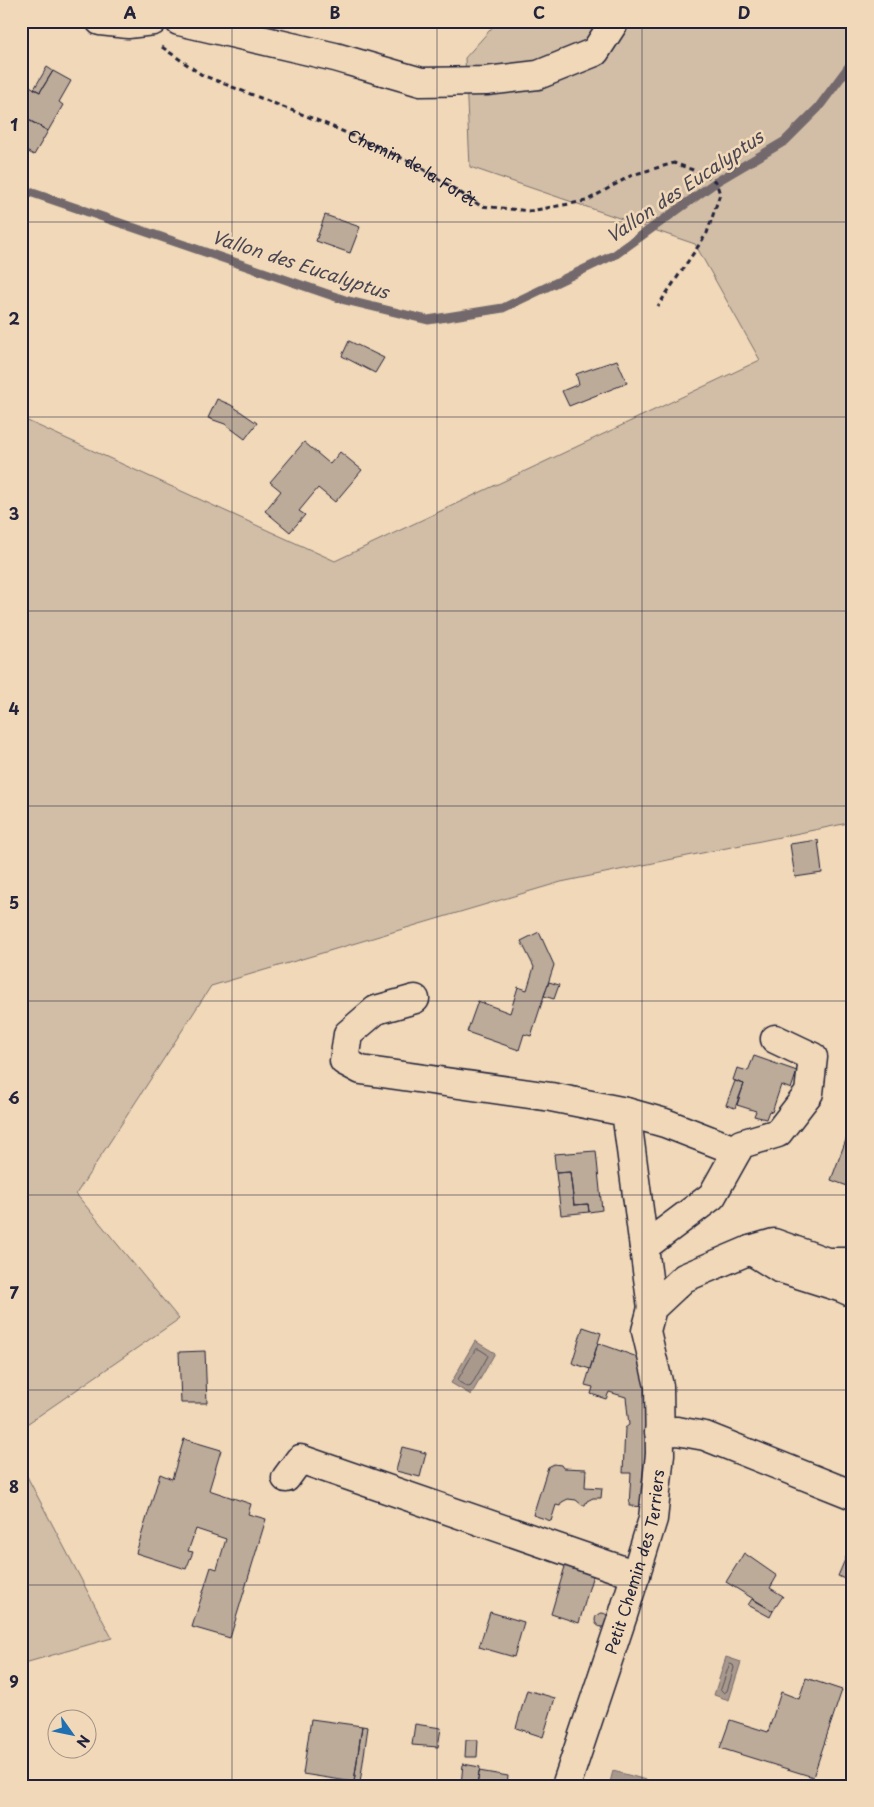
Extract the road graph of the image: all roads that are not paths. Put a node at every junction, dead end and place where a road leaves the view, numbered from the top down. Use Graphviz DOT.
graph roads {
  1 [pos="100,21"];
  2 [pos="179,21"];
  3 [pos="615,21"];
  4 [pos="141,23"];
  5 [pos="415,999"];
  6 [pos="775,1039"];
  7 [pos="626,1112"];
  8 [pos="737,1151"];
  9 [pos="644,1247"];
  10 [pos="750,1250"];
  11 [pos="853,1262"];
  12 [pos="853,1293"];
  13 [pos="649,1320"];
  14 [pos="659,1432"];
  15 [pos="286,1478"];
  16 [pos="853,1495"];
  17 [pos="636,1575"];
  18 [pos="566,1786"];
  1 -- 4 [label="street"];
  2 -- 3 [label="street"];
  5 -- 7 [label="street"];
  6 -- 8 [label="street"];
  7 -- 8 [label="street"];
  7 -- 9 [label="street, Petit Chemin des Terriers"];
  8 -- 9 [label="street"];
  9 -- 13 [label="street, Petit Chemin des Terriers"];
  10 -- 11 [label="street"];
  10 -- 12 [label="street"];
  10 -- 13 [label="street"];
  13 -- 14 [label="street, Petit Chemin des Terriers"];
  14 -- 16 [label="street"];
  14 -- 17 [label="street, Petit Chemin des Terriers"];
  15 -- 17 [label="street"];
  17 -- 18 [label="street, Petit Chemin des Terriers"];
}
